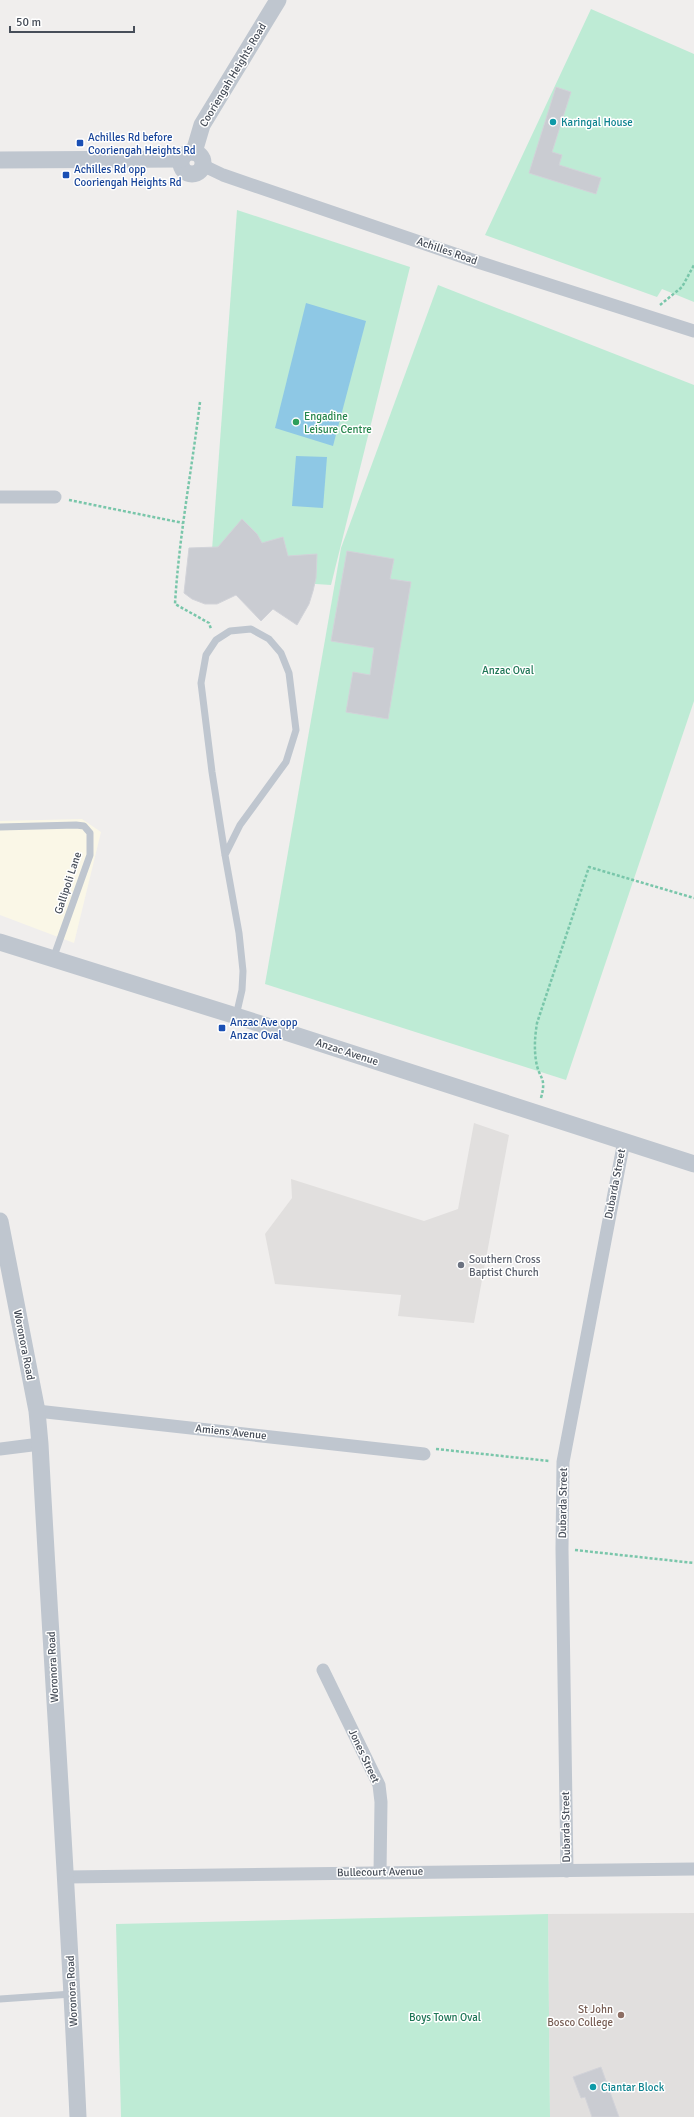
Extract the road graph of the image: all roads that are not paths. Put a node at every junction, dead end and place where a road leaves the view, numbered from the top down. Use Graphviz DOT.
graph roads {
  1 [pos="278,0"];
  2 [pos="192,159"];
  3 [pos="0,160"];
  4 [pos="694,331"];
  5 [pos="0,497"];
  6 [pos="55,497"];
  7 [pos="0,827"];
  8 [pos="225,855"];
  9 [pos="0,942"];
  10 [pos="53,959"];
  11 [pos="236,1016"];
  12 [pos="624,1141"];
  13 [pos="694,1164"];
  14 [pos="0,1221"];
  15 [pos="37,1411"];
  16 [pos="40,1444"];
  17 [pos="0,1449"];
  18 [pos="424,1454"];
  19 [pos="323,1670"];
  20 [pos="694,1869"];
  21 [pos="567,1871"];
  22 [pos="380,1872"];
  23 [pos="67,1877"];
  24 [pos="72,1994"];
  25 [pos="0,1998"];
  26 [pos="78,2117"];
  1 -- 2 [label="street, Cooriengah Heights Road"];
  2 -- 3 [label="street, Achilles Road"];
  2 -- 4 [label="street, Achilles Road"];
  5 -- 6 [label="street"];
  7 -- 10 [label="lane, Gallipoli Lane"];
  8 -- 8 [label="lane"];
  8 -- 11 [label="lane"];
  9 -- 10 [label="street, Anzac Avenue"];
  10 -- 11 [label="street, Anzac Avenue"];
  11 -- 12 [label="street, Anzac Avenue"];
  12 -- 13 [label="street, Anzac Avenue"];
  12 -- 21 [label="street, Dubarda Street"];
  14 -- 15 [label="street, Woronora Road"];
  15 -- 16 [label="street, Woronora Road"];
  15 -- 18 [label="street, Amiens Avenue"];
  16 -- 17 [label="street"];
  16 -- 23 [label="street, Woronora Road"];
  19 -- 22 [label="street, Jones Street"];
  20 -- 21 [label="street, Bullecourt Avenue"];
  21 -- 22 [label="street, Bullecourt Avenue"];
  22 -- 23 [label="street, Bullecourt Avenue"];
  23 -- 24 [label="street, Woronora Road"];
  24 -- 25 [label="lane"];
  24 -- 26 [label="street, Woronora Road"];
}
